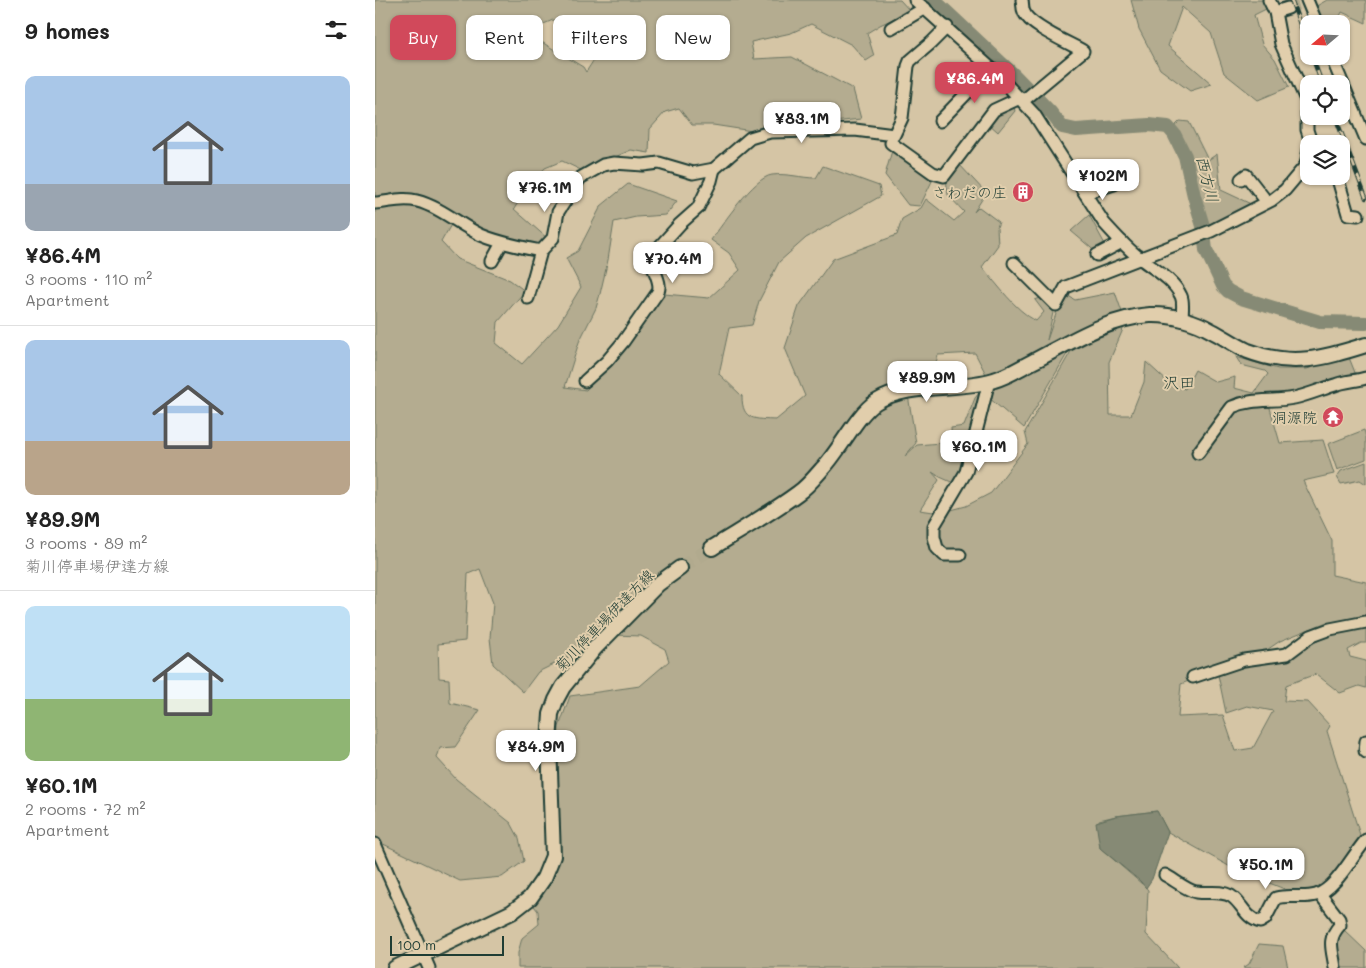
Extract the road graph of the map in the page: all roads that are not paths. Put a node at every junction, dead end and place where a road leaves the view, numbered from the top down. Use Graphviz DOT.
graph roads {
  1 [pos="915,0"];
  2 [pos="1022,0"];
  3 [pos="1269,0"];
  4 [pos="1305,1"];
  5 [pos="925,8"];
  6 [pos="1288,8"];
  7 [pos="1275,12"];
  8 [pos="1312,15"];
  9 [pos="947,27"];
  10 [pos="891,28"];
  11 [pos="1335,65"];
  12 [pos="991,68"];
  13 [pos="1022,99"];
  14 [pos="940,121"];
  15 [pos="1309,135"];
  16 [pos="1366,139"];
  17 [pos="891,143"];
  18 [pos="715,169"];
  19 [pos="1300,173"];
  20 [pos="1241,179"];
  21 [pos="1114,184"];
  22 [pos="1340,185"];
  23 [pos="1085,193"];
  24 [pos="1267,202"];
  25 [pos="375,203"];
  26 [pos="1358,215"];
  27 [pos="502,242"];
  28 [pos="1122,242"];
  29 [pos="541,251"];
  30 [pos="1097,254"];
  31 [pos="1139,258"];
  32 [pos="492,261"];
  33 [pos="1014,264"];
  34 [pos="528,298"];
  35 [pos="1182,319"];
  36 [pos="1366,345"];
  37 [pos="1366,378"];
  38 [pos="585,381"];
  39 [pos="989,381"];
  40 [pos="1199,453"];
  41 [pos="712,548"];
  42 [pos="960,555"];
  43 [pos="680,568"];
  44 [pos="1366,622"];
  45 [pos="1193,677"];
  46 [pos="1366,741"];
  47 [pos="1366,752"];
  48 [pos="1366,840"];
  49 [pos="375,844"];
  50 [pos="1165,875"];
  51 [pos="1320,894"];
  52 [pos="423,955"];
  53 [pos="395,968"];
  54 [pos="429,968"];
  55 [pos="1335,968"];
  1 -- 5 [label="street"];
  2 -- 13 [label="street"];
  3 -- 7 [label="street"];
  4 -- 8 [label="street"];
  5 -- 9 [label="street"];
  5 -- 10 [label="street"];
  6 -- 7 [label="street"];
  7 -- 15 [label="street"];
  9 -- 12 [label="street"];
  9 -- 18 [label="street"];
  11 -- 16 [label="street"];
  12 -- 13 [label="street"];
  12 -- 14 [label="street"];
  13 -- 17 [label="street"];
  13 -- 23 [label="street"];
  18 -- 29 [label="street"];
  18 -- 38 [label="street"];
  19 -- 24 [label="street"];
  20 -- 24 [label="street"];
  21 -- 23 [label="street"];
  22 -- 26 [label="street"];
  23 -- 28 [label="street"];
  24 -- 31 [label="street"];
  25 -- 27 [label="street"];
  27 -- 29 [label="street"];
  27 -- 32 [label="street"];
  28 -- 30 [label="street"];
  28 -- 31 [label="street"];
  29 -- 34 [label="street"];
  31 -- 33 [label="street"];
  31 -- 35 [label="street"];
  35 -- 36 [label="main road"];
  35 -- 39 [label="main road"];
  37 -- 40 [label="street"];
  39 -- 41 [label="main road"];
  39 -- 42 [label="street"];
  43 -- 52 [label="main road, 菊川停車場伊達方線"];
  44 -- 45 [label="street"];
  46 -- 47 [label="street"];
  48 -- 51 [label="street"];
  49 -- 52 [label="street"];
  50 -- 51 [label="street"];
  51 -- 55 [label="street"];
  52 -- 53 [label="main road, 菊川停車場伊達方線"];
  52 -- 54 [label="street"];
}
